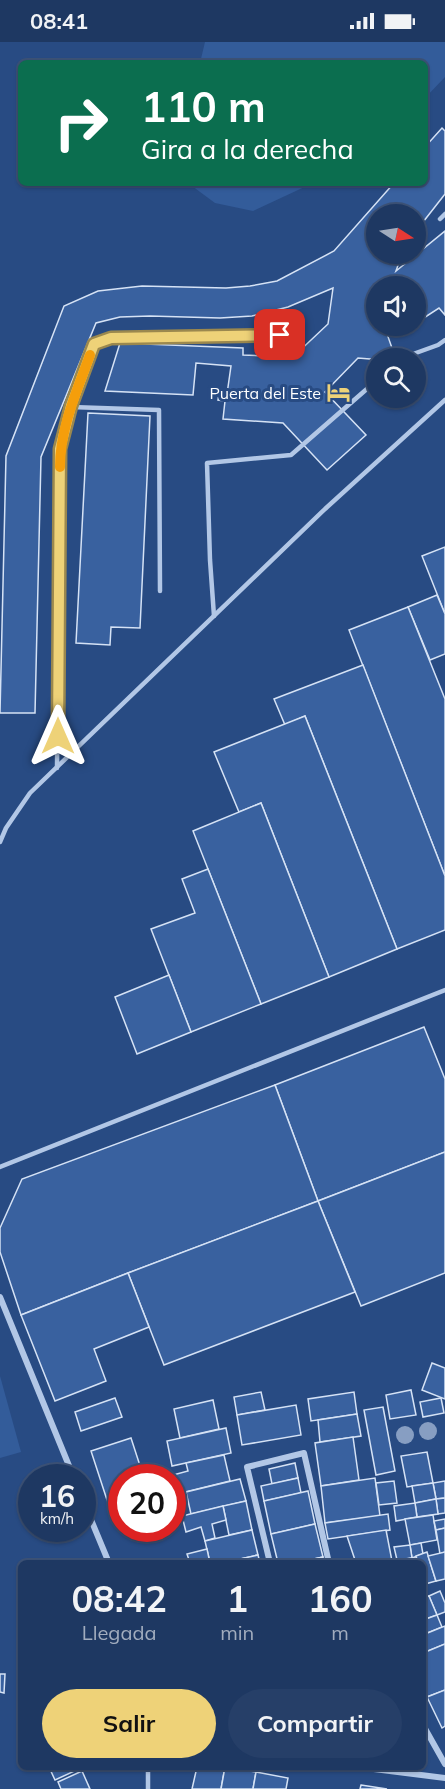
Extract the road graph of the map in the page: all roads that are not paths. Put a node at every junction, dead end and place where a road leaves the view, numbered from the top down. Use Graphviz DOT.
graph roads {
  1 [pos="445,214"];
  2 [pos="440,219"];
  3 [pos="280,335"];
  4 [pos="445,340"];
  5 [pos="426,349"];
  6 [pos="366,390"];
  7 [pos="445,400"];
  8 [pos="71,406"];
  9 [pos="160,591"];
  10 [pos="214,616"];
  11 [pos="57,768"];
  12 [pos="0,842"];
  13 [pos="445,990"];
  14 [pos="0,1167"];
  15 [pos="0,1297"];
  16 [pos="68,1464"];
  17 [pos="96,1532"];
  18 [pos="108,1560"];
  19 [pos="269,1560"];
  20 [pos="328,1560"];
  21 [pos="426,1730"];
  22 [pos="445,1764"];
  23 [pos="148,1770"];
  24 [pos="382,1770"];
  25 [pos="445,1778"];
  26 [pos="148,1789"];
  1 -- 2 [label="lane"];
  3 -- 8 [label="lane"];
  4 -- 5 [label="lane"];
  6 -- 10 [label="lane"];
  7 -- 10 [label="lane"];
  8 -- 9 [label="lane"];
  8 -- 11 [label="lane"];
  10 -- 11 [label="lane"];
  11 -- 12 [label="lane"];
  13 -- 14 [label="lane"];
  15 -- 16 [label="street"];
  17 -- 18 [label="street"];
  19 -- 20 [label="street"];
  21 -- 22 [label="street"];
  23 -- 26 [label="lane"];
  24 -- 25 [label="street"];
}
